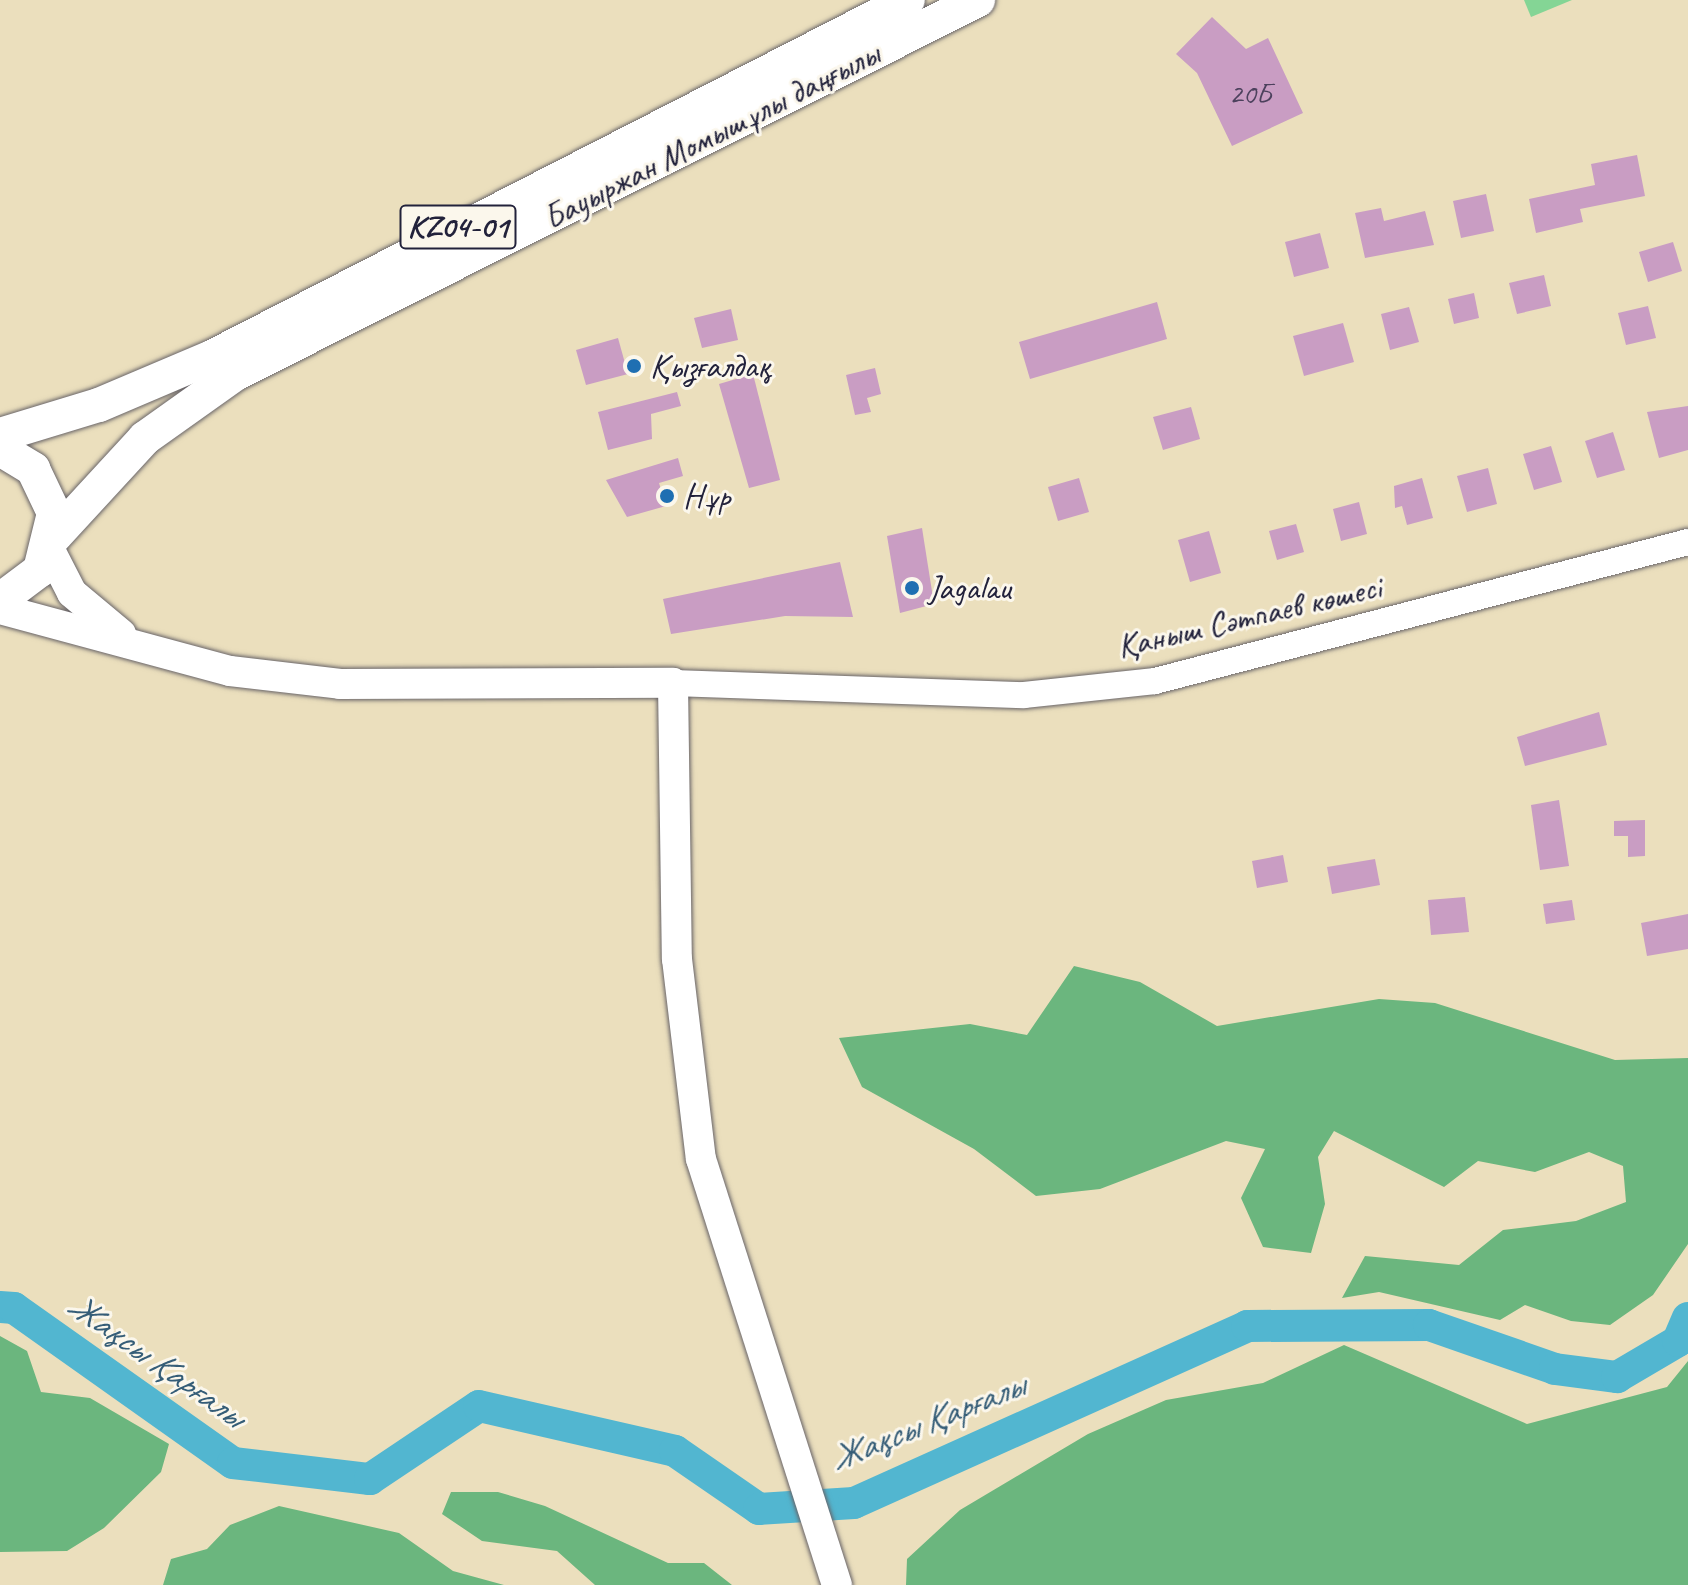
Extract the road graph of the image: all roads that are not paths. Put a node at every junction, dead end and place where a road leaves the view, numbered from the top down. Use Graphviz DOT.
graph roads {
  1 [pos="908,0"];
  2 [pos="978,0"];
  3 [pos="0,435"];
  4 [pos="0,449"];
  5 [pos="1688,542"];
  6 [pos="51,544"];
  7 [pos="0,600"];
  8 [pos="0,609"];
  9 [pos="139,645"];
  10 [pos="673,683"];
  11 [pos="837,1585"];
  1 -- 3 [label="main road, Бауыржан Момышұлы даңғылы / KZ04-01"];
  2 -- 6 [label="main road, Бауыржан Момышұлы даңғылы / KZ04-01"];
  4 -- 6 [label="main road"];
  5 -- 10 [label="street, Қаныш Сәтпаев көшесі"];
  6 -- 7 [label="main road, KZ04-01"];
  6 -- 9 [label="main road"];
  8 -- 9 [label="main road"];
  9 -- 10 [label="main road"];
  10 -- 11 [label="main road"];
}
